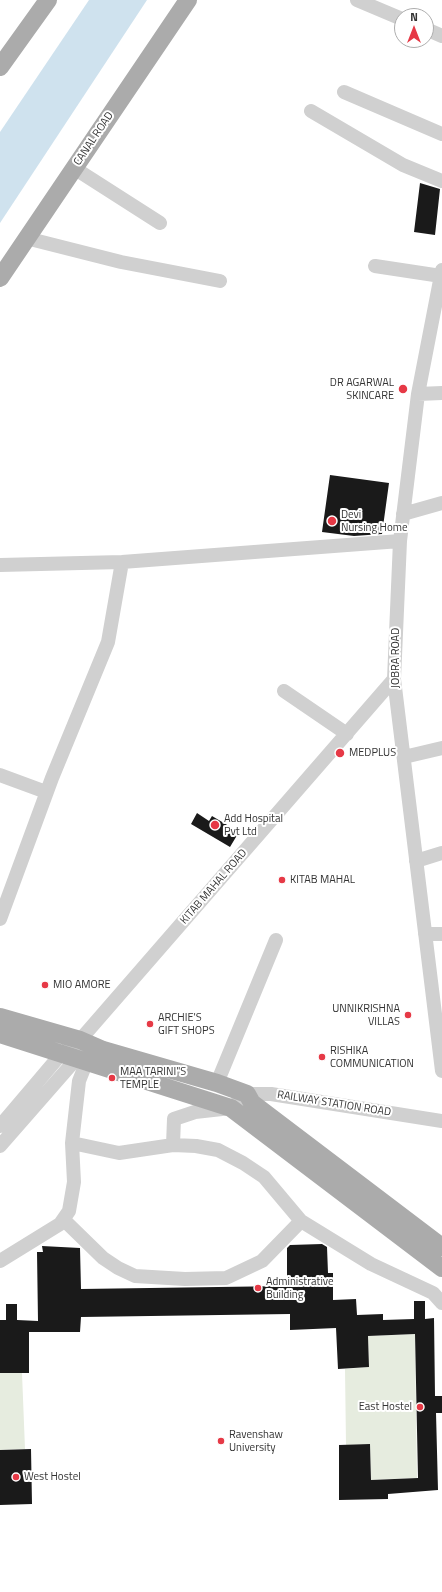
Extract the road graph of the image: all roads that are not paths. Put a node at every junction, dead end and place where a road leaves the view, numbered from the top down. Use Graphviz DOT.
graph roads {
  1 [pos="48,0"];
  2 [pos="188,0"];
  3 [pos="357,0"];
  4 [pos="394,16"];
  5 [pos="0,67"];
  6 [pos="344,92"];
  7 [pos="311,111"];
  8 [pos="442,134"];
  9 [pos="74,168"];
  10 [pos="442,181"];
  11 [pos="160,223"];
  12 [pos="26,238"];
  13 [pos="375,266"];
  14 [pos="441,273"];
  15 [pos="0,278"];
  16 [pos="220,281"];
  17 [pos="442,393"];
  18 [pos="418,394"];
  19 [pos="442,503"];
  20 [pos="403,514"];
  21 [pos="400,541"];
  22 [pos="122,562"];
  23 [pos="0,565"];
  24 [pos="394,679"];
  25 [pos="284,691"];
  26 [pos="347,734"];
  27 [pos="442,748"];
  28 [pos="404,757"];
  29 [pos="0,775"];
  30 [pos="46,792"];
  31 [pos="442,854"];
  32 [pos="416,860"];
  33 [pos="0,919"];
  34 [pos="425,934"];
  35 [pos="442,934"];
  36 [pos="276,940"];
  37 [pos="439,1016"];
  38 [pos="0,1017"];
  39 [pos="0,1034"];
  40 [pos="80,1040"];
  41 [pos="75,1057"];
  42 [pos="442,1071"];
  43 [pos="217,1083"];
  44 [pos="247,1094"];
  45 [pos="231,1108"];
  46 [pos="442,1121"];
  47 [pos="0,1126"];
  48 [pos="72,1143"];
  49 [pos="173,1145"];
  50 [pos="0,1146"];
  51 [pos="64,1220"];
  52 [pos="301,1222"];
  53 [pos="442,1247"];
  54 [pos="0,1261"];
  55 [pos="442,1268"];
  56 [pos="442,1303"];
  1 -- 5 [label="main road"];
  2 -- 9 [label="main road, CANAL ROAD"];
  3 -- 4 [label="street"];
  6 -- 8 [label="street"];
  7 -- 10 [label="street"];
  9 -- 11 [label="street"];
  9 -- 12 [label="main road, CANAL ROAD"];
  12 -- 15 [label="main road, CANAL ROAD"];
  12 -- 16 [label="street"];
  13 -- 14 [label="street"];
  14 -- 18 [label="street, JOBRA ROAD"];
  17 -- 18 [label="street"];
  18 -- 20 [label="street, JOBRA ROAD"];
  19 -- 20 [label="street"];
  20 -- 21 [label="street, JOBRA ROAD"];
  21 -- 22 [label="street"];
  21 -- 24 [label="street, JOBRA ROAD"];
  22 -- 23 [label="street"];
  22 -- 30 [label="street"];
  24 -- 26 [label="street, KITAB MAHAL ROAD"];
  24 -- 28 [label="street, JOBRA ROAD"];
  25 -- 26 [label="street"];
  26 -- 40 [label="street, KITAB MAHAL ROAD"];
  27 -- 28 [label="street"];
  28 -- 32 [label="street, JOBRA ROAD"];
  29 -- 30 [label="street"];
  30 -- 33 [label="street"];
  31 -- 32 [label="street"];
  32 -- 34 [label="street, JOBRA ROAD"];
  34 -- 35 [label="street"];
  34 -- 37 [label="street, JOBRA ROAD"];
  36 -- 43 [label="street"];
  37 -- 42 [label="street, JOBRA ROAD"];
  38 -- 40 [label="main road"];
  39 -- 41 [label="main road"];
  40 -- 41 [label="street, KITAB MAHAL ROAD"];
  40 -- 43 [label="main road"];
  41 -- 45 [label="main road"];
  41 -- 47 [label="street"];
  41 -- 48 [label="street"];
  41 -- 50 [label="street"];
  43 -- 44 [label="main road"];
  44 -- 45 [label="street"];
  44 -- 46 [label="street, RAILWAY STATION ROAD"];
  44 -- 53 [label="main road"];
  45 -- 49 [label="street"];
  45 -- 55 [label="main road"];
  48 -- 49 [label="street"];
  48 -- 51 [label="street"];
  49 -- 52 [label="street"];
  51 -- 52 [label="street"];
  51 -- 54 [label="street"];
  52 -- 56 [label="street"];
}
